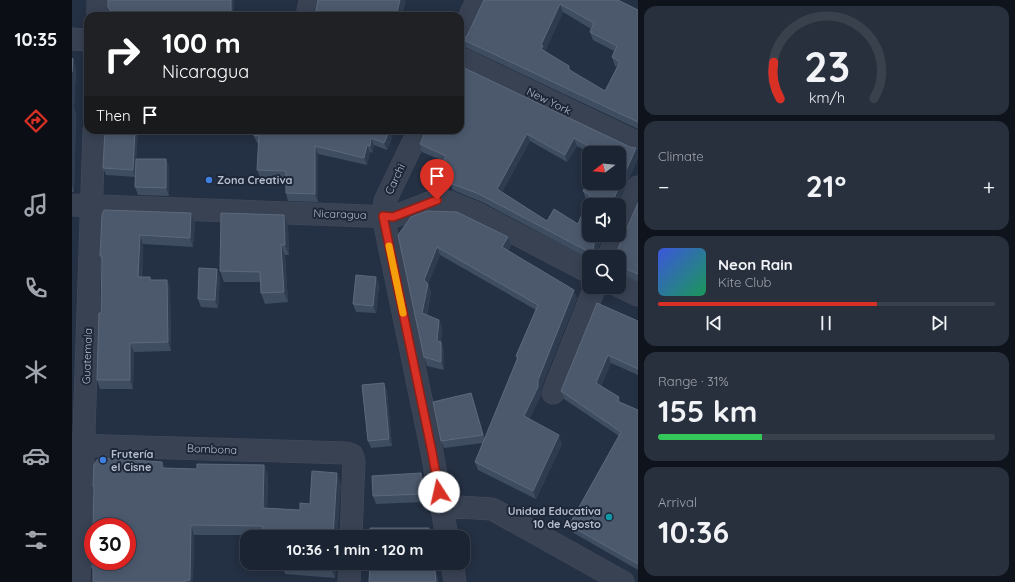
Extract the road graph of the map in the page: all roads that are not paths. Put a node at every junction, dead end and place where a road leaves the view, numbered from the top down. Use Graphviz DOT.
graph roads {
  1 [pos="98,0"];
  2 [pos="310,0"];
  3 [pos="477,0"];
  4 [pos="98,12"];
  5 [pos="308,12"];
  6 [pos="464,29"];
  7 [pos="72,39"];
  8 [pos="84,40"];
  9 [pos="464,60"];
  10 [pos="93,134"];
  11 [pos="417,134"];
  12 [pos="638,143"];
  13 [pos="638,187"];
  14 [pos="82,205"];
  15 [pos="626,215"];
  16 [pos="383,216"];
  17 [pos="582,268"];
  18 [pos="626,289"];
  19 [pos="592,294"];
  20 [pos="638,295"];
  21 [pos="552,393"];
  22 [pos="78,445"];
  23 [pos="442,506"];
  24 [pos="351,530"];
  25 [pos="446,530"];
  26 [pos="350,570"];
  27 [pos="453,570"];
  28 [pos="79,582"];
  29 [pos="349,582"];
  30 [pos="455,582"];
  31 [pos="623,582"];
  1 -- 4 [label="street"];
  2 -- 5 [label="street"];
  3 -- 6 [label="street"];
  7 -- 8 [label="street"];
  9 -- 12 [label="street, New York"];
  10 -- 14 [label="street, Guatemala"];
  11 -- 16 [label="street, Carchi"];
  13 -- 15 [label="street"];
  14 -- 16 [label="street, Nicaragua"];
  14 -- 22 [label="street, Guatemala"];
  16 -- 17 [label="street, Nicaragua"];
  16 -- 23 [label="street, Carchi"];
  18 -- 20 [label="street"];
  19 -- 21 [label="street"];
  22 -- 24 [label="street, Bombona"];
  22 -- 28 [label="street, Guatemala"];
  23 -- 25 [label="street, Carchi"];
  23 -- 31 [label="street"];
  26 -- 29 [label="street"];
  27 -- 30 [label="street"];
}
